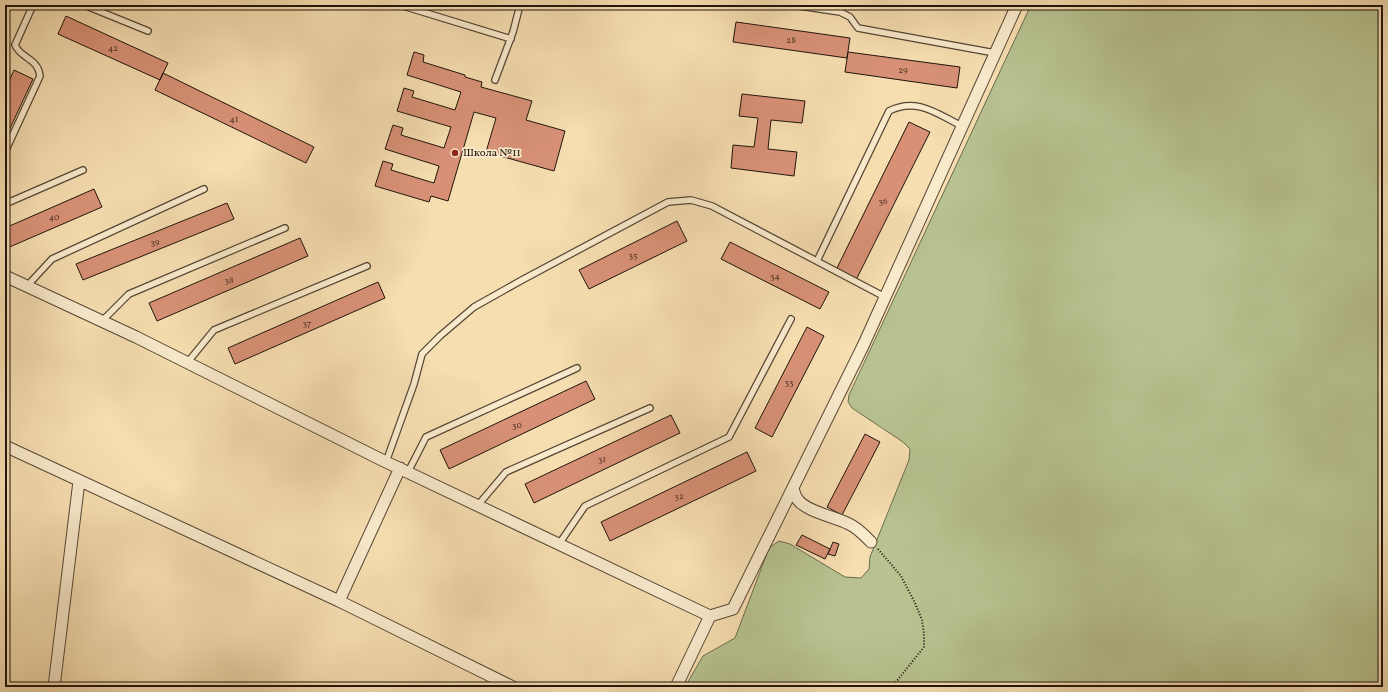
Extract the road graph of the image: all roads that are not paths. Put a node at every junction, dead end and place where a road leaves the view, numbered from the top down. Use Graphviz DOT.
graph roads {
  1 [pos="33,5"];
  2 [pos="84,5"];
  3 [pos="400,5"];
  4 [pos="520,5"];
  5 [pos="793,5"];
  6 [pos="1017,5"];
  7 [pos="148,31"];
  8 [pos="511,38"];
  9 [pos="995,53"];
  10 [pos="495,80"];
  11 [pos="962,126"];
  12 [pos="5,152"];
  13 [pos="82,170"];
  14 [pos="204,190"];
  15 [pos="5,204"];
  16 [pos="285,228"];
  17 [pos="817,261"];
  18 [pos="367,266"];
  19 [pos="5,276"];
  20 [pos="27,286"];
  21 [pos="885,297"];
  22 [pos="791,319"];
  23 [pos="102,321"];
  24 [pos="187,362"];
  25 [pos="577,368"];
  26 [pos="650,408"];
  27 [pos="5,446"];
  28 [pos="386,462"];
  29 [pos="404,470"];
  30 [pos="79,481"];
  31 [pos="793,488"];
  32 [pos="478,505"];
  33 [pos="871,542"];
  34 [pos="559,544"];
  35 [pos="339,602"];
  36 [pos="710,616"];
  37 [pos="54,687"];
  38 [pos="513,687"];
  39 [pos="676,687"];
  1 -- 12 [label="lane"];
  2 -- 7 [label="lane"];
  3 -- 8 [label="lane"];
  4 -- 8 [label="lane"];
  5 -- 9 [label="lane"];
  6 -- 9 [label="street"];
  8 -- 10 [label="lane"];
  9 -- 11 [label="street"];
  11 -- 17 [label="lane"];
  11 -- 21 [label="street"];
  13 -- 15 [label="lane"];
  14 -- 20 [label="lane"];
  16 -- 23 [label="lane"];
  17 -- 21 [label="lane"];
  17 -- 28 [label="lane"];
  18 -- 24 [label="lane"];
  19 -- 20 [label="street"];
  20 -- 23 [label="street"];
  21 -- 31 [label="street"];
  22 -- 34 [label="lane"];
  23 -- 24 [label="street"];
  24 -- 28 [label="street"];
  25 -- 29 [label="lane"];
  26 -- 32 [label="lane"];
  27 -- 30 [label="street"];
  28 -- 29 [label="street"];
  29 -- 32 [label="street"];
  29 -- 35 [label="street"];
  30 -- 35 [label="street"];
  30 -- 37 [label="street"];
  31 -- 33 [label="street"];
  31 -- 36 [label="street"];
  32 -- 34 [label="street"];
  34 -- 36 [label="street"];
  35 -- 38 [label="street"];
  36 -- 39 [label="street"];
}
